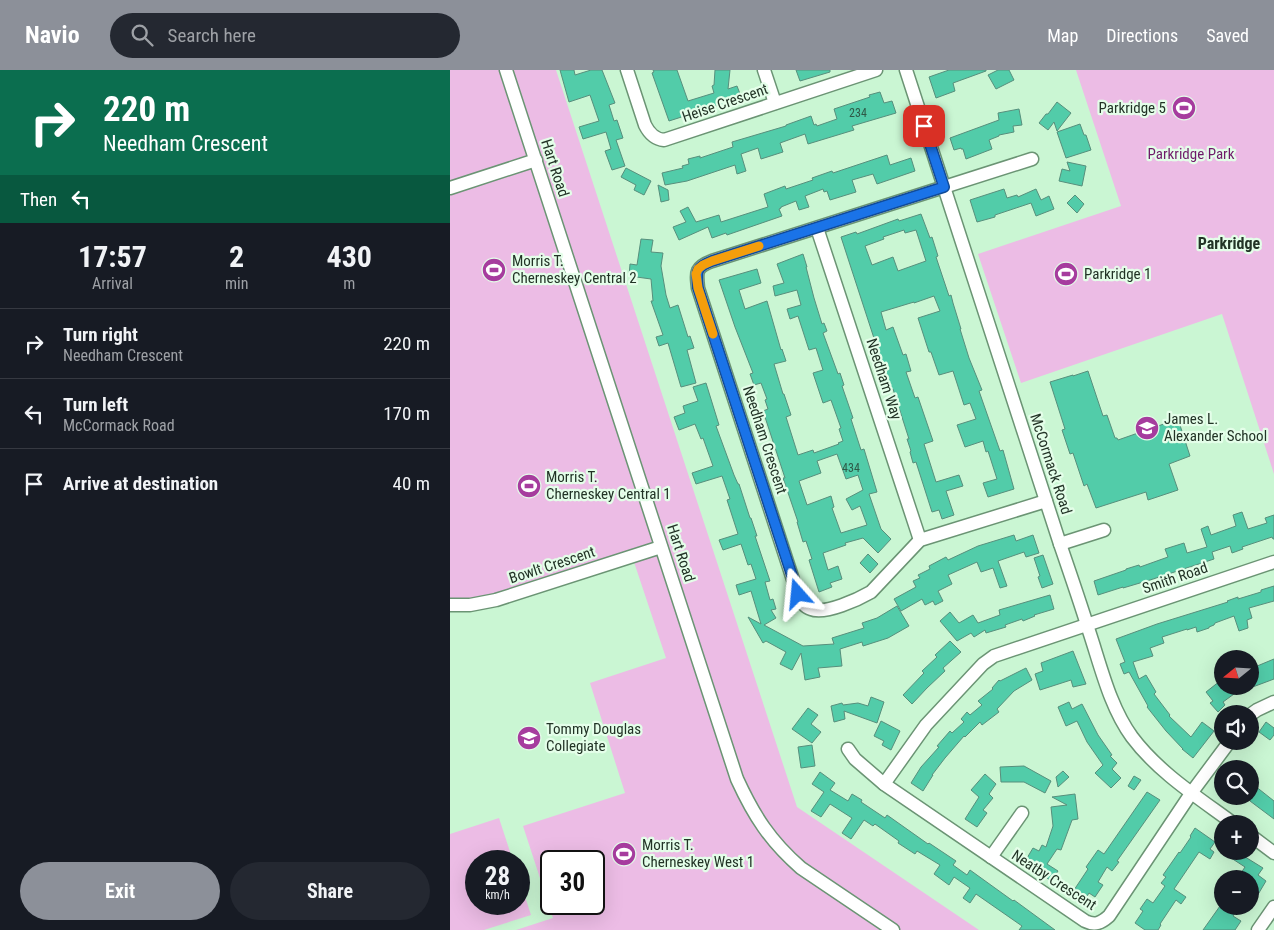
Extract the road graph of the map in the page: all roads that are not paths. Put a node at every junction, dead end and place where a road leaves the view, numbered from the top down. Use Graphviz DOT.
graph roads {
  1 [pos="506,70"];
  2 [pos="627,70"];
  3 [pos="764,70"];
  4 [pos="876,70"];
  5 [pos="906,70"];
  6 [pos="776,103"];
  7 [pos="1032,159"];
  8 [pos="536,160"];
  9 [pos="944,187"];
  10 [pos="450,188"];
  11 [pos="817,228"];
  12 [pos="1046,501"];
  13 [pos="1104,530"];
  14 [pos="920,540"];
  15 [pos="1060,544"];
  16 [pos="661,547"];
  17 [pos="1274,562"];
  18 [pos="450,604"];
  19 [pos="1087,624"];
  20 [pos="1274,702"];
  21 [pos="1259,709"];
  22 [pos="848,749"];
  23 [pos="1223,750"];
  24 [pos="884,784"];
  25 [pos="1192,792"];
  26 [pos="1022,813"];
  27 [pos="1222,815"];
  28 [pos="1259,842"];
  29 [pos="1274,853"];
  30 [pos="990,857"];
  31 [pos="1274,907"];
  32 [pos="893,930"];
  33 [pos="1258,930"];
  1 -- 8 [label="street, Hart Road"];
  2 -- 6 [label="street, Heise Crescent"];
  3 -- 6 [label="street"];
  4 -- 6 [label="street, Heise Crescent"];
  5 -- 9 [label="street, McCormack Road"];
  7 -- 9 [label="street, Needham Crescent"];
  8 -- 10 [label="street"];
  8 -- 16 [label="street, Hart Road"];
  9 -- 11 [label="street, Needham Crescent"];
  9 -- 12 [label="street, McCormack Road"];
  11 -- 14 [label="street, Needham Way"];
  11 -- 14 [label="street, Needham Crescent"];
  12 -- 14 [label="street, Needham Crescent"];
  12 -- 15 [label="street, McCormack Road"];
  13 -- 15 [label="street"];
  15 -- 19 [label="street, McCormack Road"];
  16 -- 18 [label="street, Bowlt Crescent"];
  16 -- 32 [label="street, Hart Road"];
  17 -- 19 [label="street, Smith Road"];
  19 -- 24 [label="street"];
  19 -- 25 [label="street, McCormack Road"];
  20 -- 21 [label="street"];
  22 -- 24 [label="street, Neatby Crescent"];
  23 -- 25 [label="street, Neatby Crescent"];
  24 -- 30 [label="street, Neatby Crescent"];
  25 -- 27 [label="street, McCormack Road"];
  25 -- 30 [label="street, Neatby Crescent"];
  26 -- 30 [label="street"];
  28 -- 29 [label="street"];
  31 -- 33 [label="street"];
}
